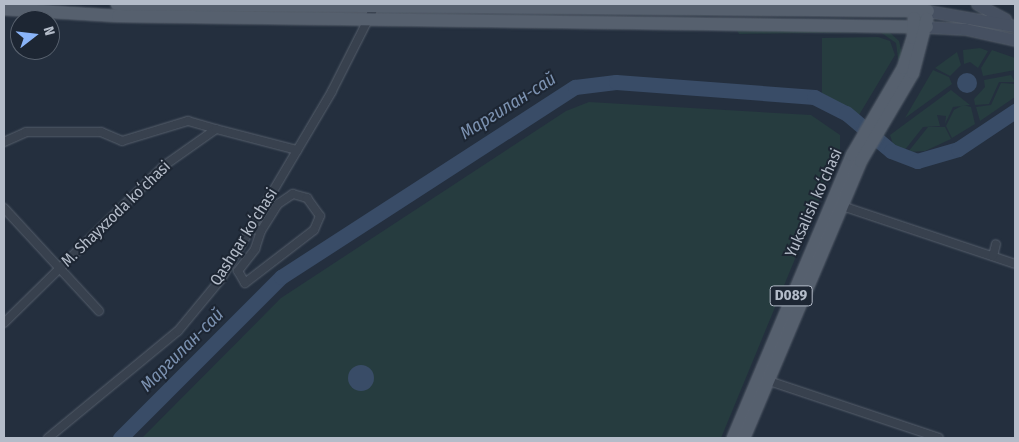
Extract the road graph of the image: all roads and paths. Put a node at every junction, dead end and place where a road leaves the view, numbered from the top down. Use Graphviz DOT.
graph roads {
  1 [pos="117,4"];
  2 [pos="376,4"];
  3 [pos="977,4"];
  4 [pos="930,6"];
  5 [pos="913,7"];
  6 [pos="4,8"];
  7 [pos="371,17"];
  8 [pos="1015,25"];
  9 [pos="914,26"];
  10 [pos="927,27"];
  11 [pos="1015,40"];
  12 [pos="875,125"];
  13 [pos="216,129"];
  14 [pos="4,142"];
  15 [pos="297,150"];
  16 [pos="857,158"];
  17 [pos="842,206"];
  18 [pos="4,208"];
  19 [pos="251,228"];
  20 [pos="260,231"];
  21 [pos="996,244"];
  22 [pos="993,256"];
  23 [pos="1015,264"];
  24 [pos="59,268"];
  25 [pos="99,311"];
  26 [pos="4,323"];
  27 [pos="769,381"];
  28 [pos="48,438"];
  29 [pos="733,438"];
  30 [pos="744,438"];
  31 [pos="939,438"];
  1 -- 2 [label="main road"];
  2 -- 5 [label="main road"];
  2 -- 7 [label="street, Qashqar koʻchasi"];
  3 -- 8 [label="main road"];
  4 -- 5 [label="main road"];
  4 -- 8 [label="main road"];
  4 -- 10 [label="main road, Yuksalish koʻchasi"];
  5 -- 9 [label="main road, Yuksalish koʻchasi / D089"];
  6 -- 7 [label="main road"];
  7 -- 9 [label="main road"];
  7 -- 15 [label="street, Qashqar koʻchasi"];
  9 -- 10 [label="main road"];
  9 -- 12 [label="main road, Yuksalish koʻchasi / D089"];
  10 -- 11 [label="main road"];
  10 -- 12 [label="main road, Yuksalish koʻchasi / D089"];
  12 -- 16 [label="main road, Yuksalish koʻchasi / D089"];
  13 -- 14 [label="street"];
  13 -- 15 [label="street"];
  13 -- 24 [label="street, M. Shayxzoda koʻchasi"];
  15 -- 19 [label="street, Qashqar koʻchasi"];
  16 -- 17 [label="main road, Yuksalish koʻchasi / D089"];
  16 -- 29 [label="main road, Yuksalish koʻchasi / D089"];
  17 -- 22 [label="street"];
  17 -- 27 [label="main road, Yuksalish koʻchasi / D089"];
  18 -- 24 [label="street"];
  19 -- 20 [label="street"];
  19 -- 28 [label="street, Qashqar koʻchasi"];
  20 -- 20 [label="street"];
  21 -- 22 [label="street"];
  22 -- 23 [label="street"];
  24 -- 25 [label="street"];
  24 -- 26 [label="street, M. Shayxzoda koʻchasi"];
  27 -- 30 [label="main road, Yuksalish koʻchasi / D089"];
  27 -- 31 [label="street"];
}
